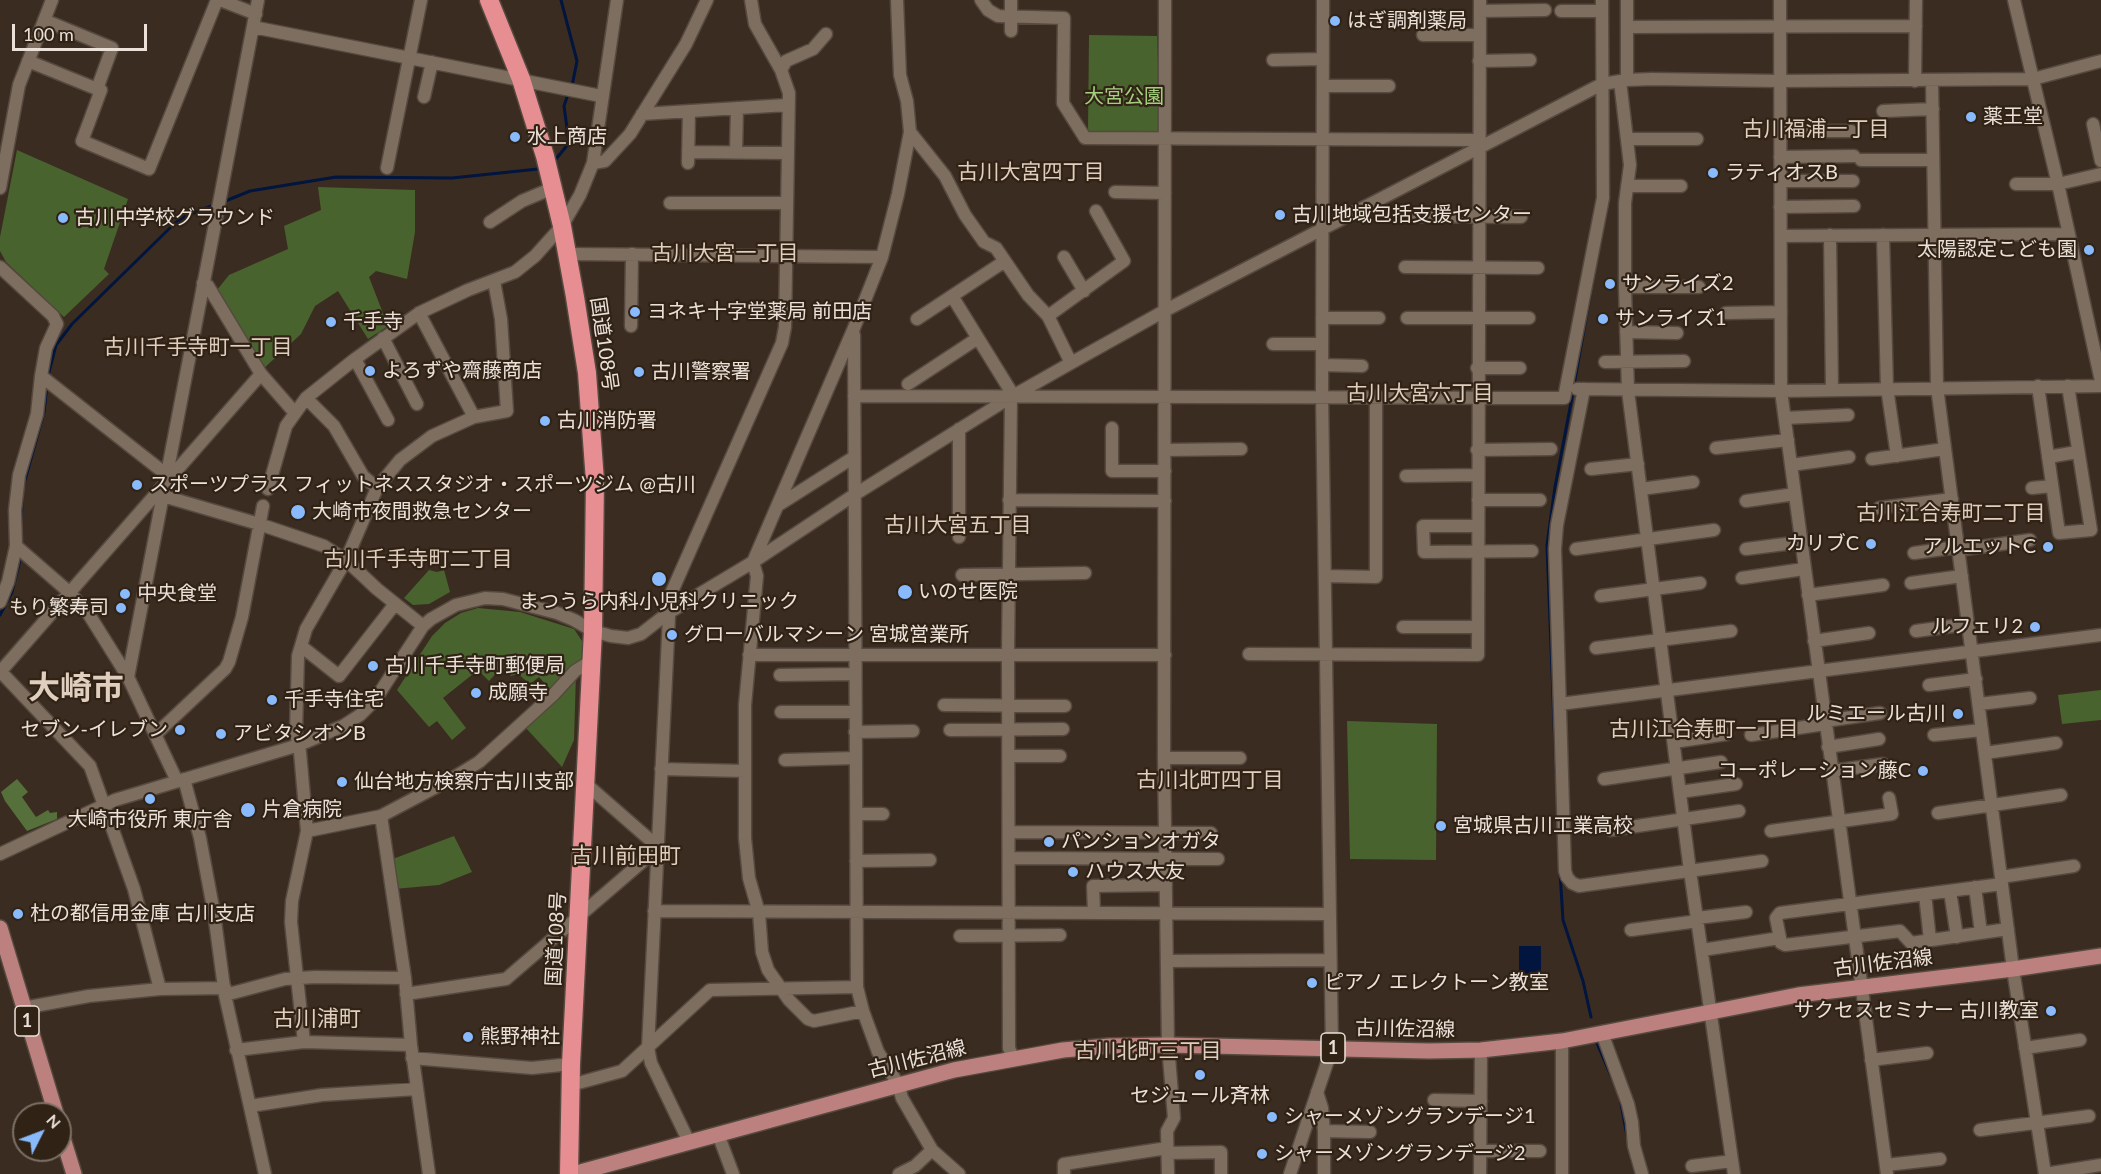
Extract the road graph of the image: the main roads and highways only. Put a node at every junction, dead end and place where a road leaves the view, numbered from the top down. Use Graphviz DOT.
graph roads {
  1 [pos="489,0"];
  2 [pos="0,928"];
  3 [pos="2101,956"];
  4 [pos="52,1102"];
  5 [pos="571,1174"];
  1 -- 5 [label="highway, 国道108号"];
  2 -- 4 [label="main road, 1"];
  3 -- 5 [label="main road, 古川佐沼線 / 1"];
}
